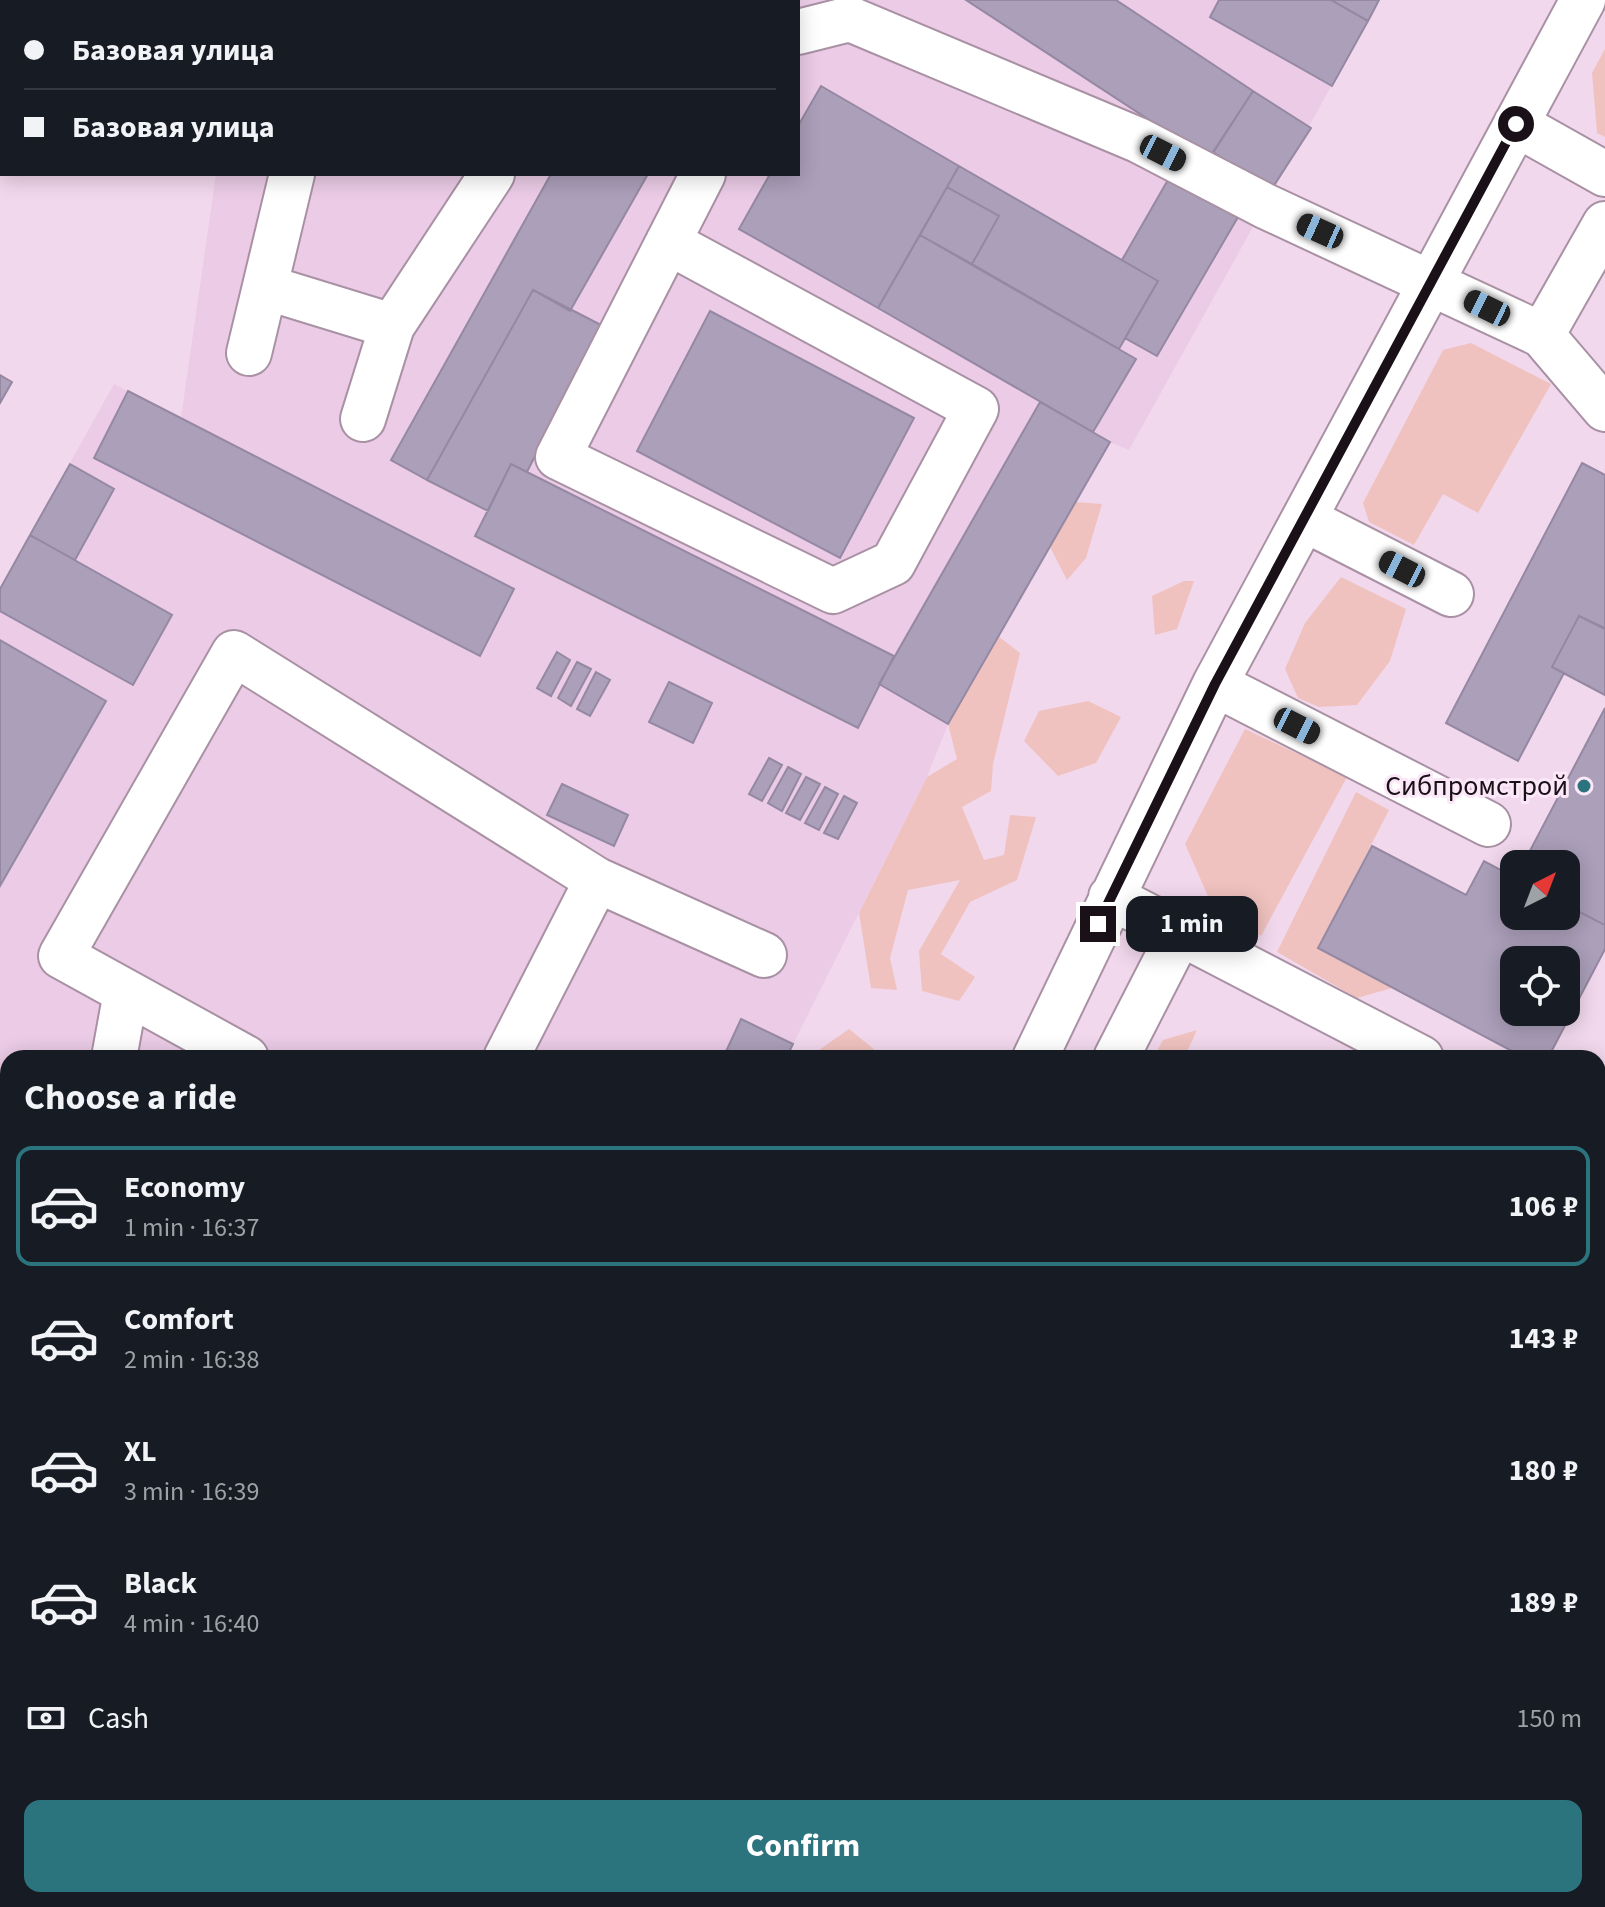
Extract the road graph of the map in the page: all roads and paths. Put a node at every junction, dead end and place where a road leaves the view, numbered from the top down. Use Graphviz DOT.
graph roads {
  1 [pos="1583,0"];
  2 [pos="800,32"];
  3 [pos="1516,124"];
  4 [pos="1605,174"];
  5 [pos="292,176"];
  6 [pos="491,176"];
  7 [pos="702,176"];
  8 [pos="1605,224"];
  9 [pos="668,242"];
  10 [pos="1432,281"];
  11 [pos="265,287"];
  12 [pos="392,326"];
  13 [pos="1542,335"];
  14 [pos="249,353"];
  15 [pos="1605,409"];
  16 [pos="363,419"];
  17 [pos="1304,519"];
  18 [pos="1451,594"];
  19 [pos="1215,684"];
  20 [pos="1488,824"];
  21 [pos="597,880"];
  22 [pos="1111,897"];
  23 [pos="1180,933"];
  24 [pos="764,955"];
  25 [pos="126,992"];
  26 [pos="115,1050"];
  27 [pos="231,1050"];
  28 [pos="510,1050"];
  29 [pos="1039,1050"];
  30 [pos="1120,1050"];
  31 [pos="1406,1050"];
  1 -- 3 [label="street"];
  2 -- 10 [label="street"];
  3 -- 4 [label="street"];
  3 -- 10 [label="street"];
  5 -- 11 [label="street"];
  6 -- 12 [label="street"];
  7 -- 9 [label="street"];
  8 -- 13 [label="street"];
  9 -- 9 [label="street"];
  10 -- 13 [label="street"];
  10 -- 17 [label="street"];
  11 -- 12 [label="street"];
  11 -- 14 [label="street"];
  12 -- 16 [label="street"];
  13 -- 15 [label="street"];
  17 -- 18 [label="street"];
  17 -- 19 [label="street"];
  19 -- 20 [label="street"];
  19 -- 22 [label="street"];
  21 -- 24 [label="street"];
  21 -- 25 [label="street"];
  21 -- 28 [label="street"];
  22 -- 23 [label="street"];
  22 -- 29 [label="street"];
  23 -- 30 [label="street"];
  23 -- 31 [label="street"];
  25 -- 26 [label="street"];
  25 -- 27 [label="street"];
}
